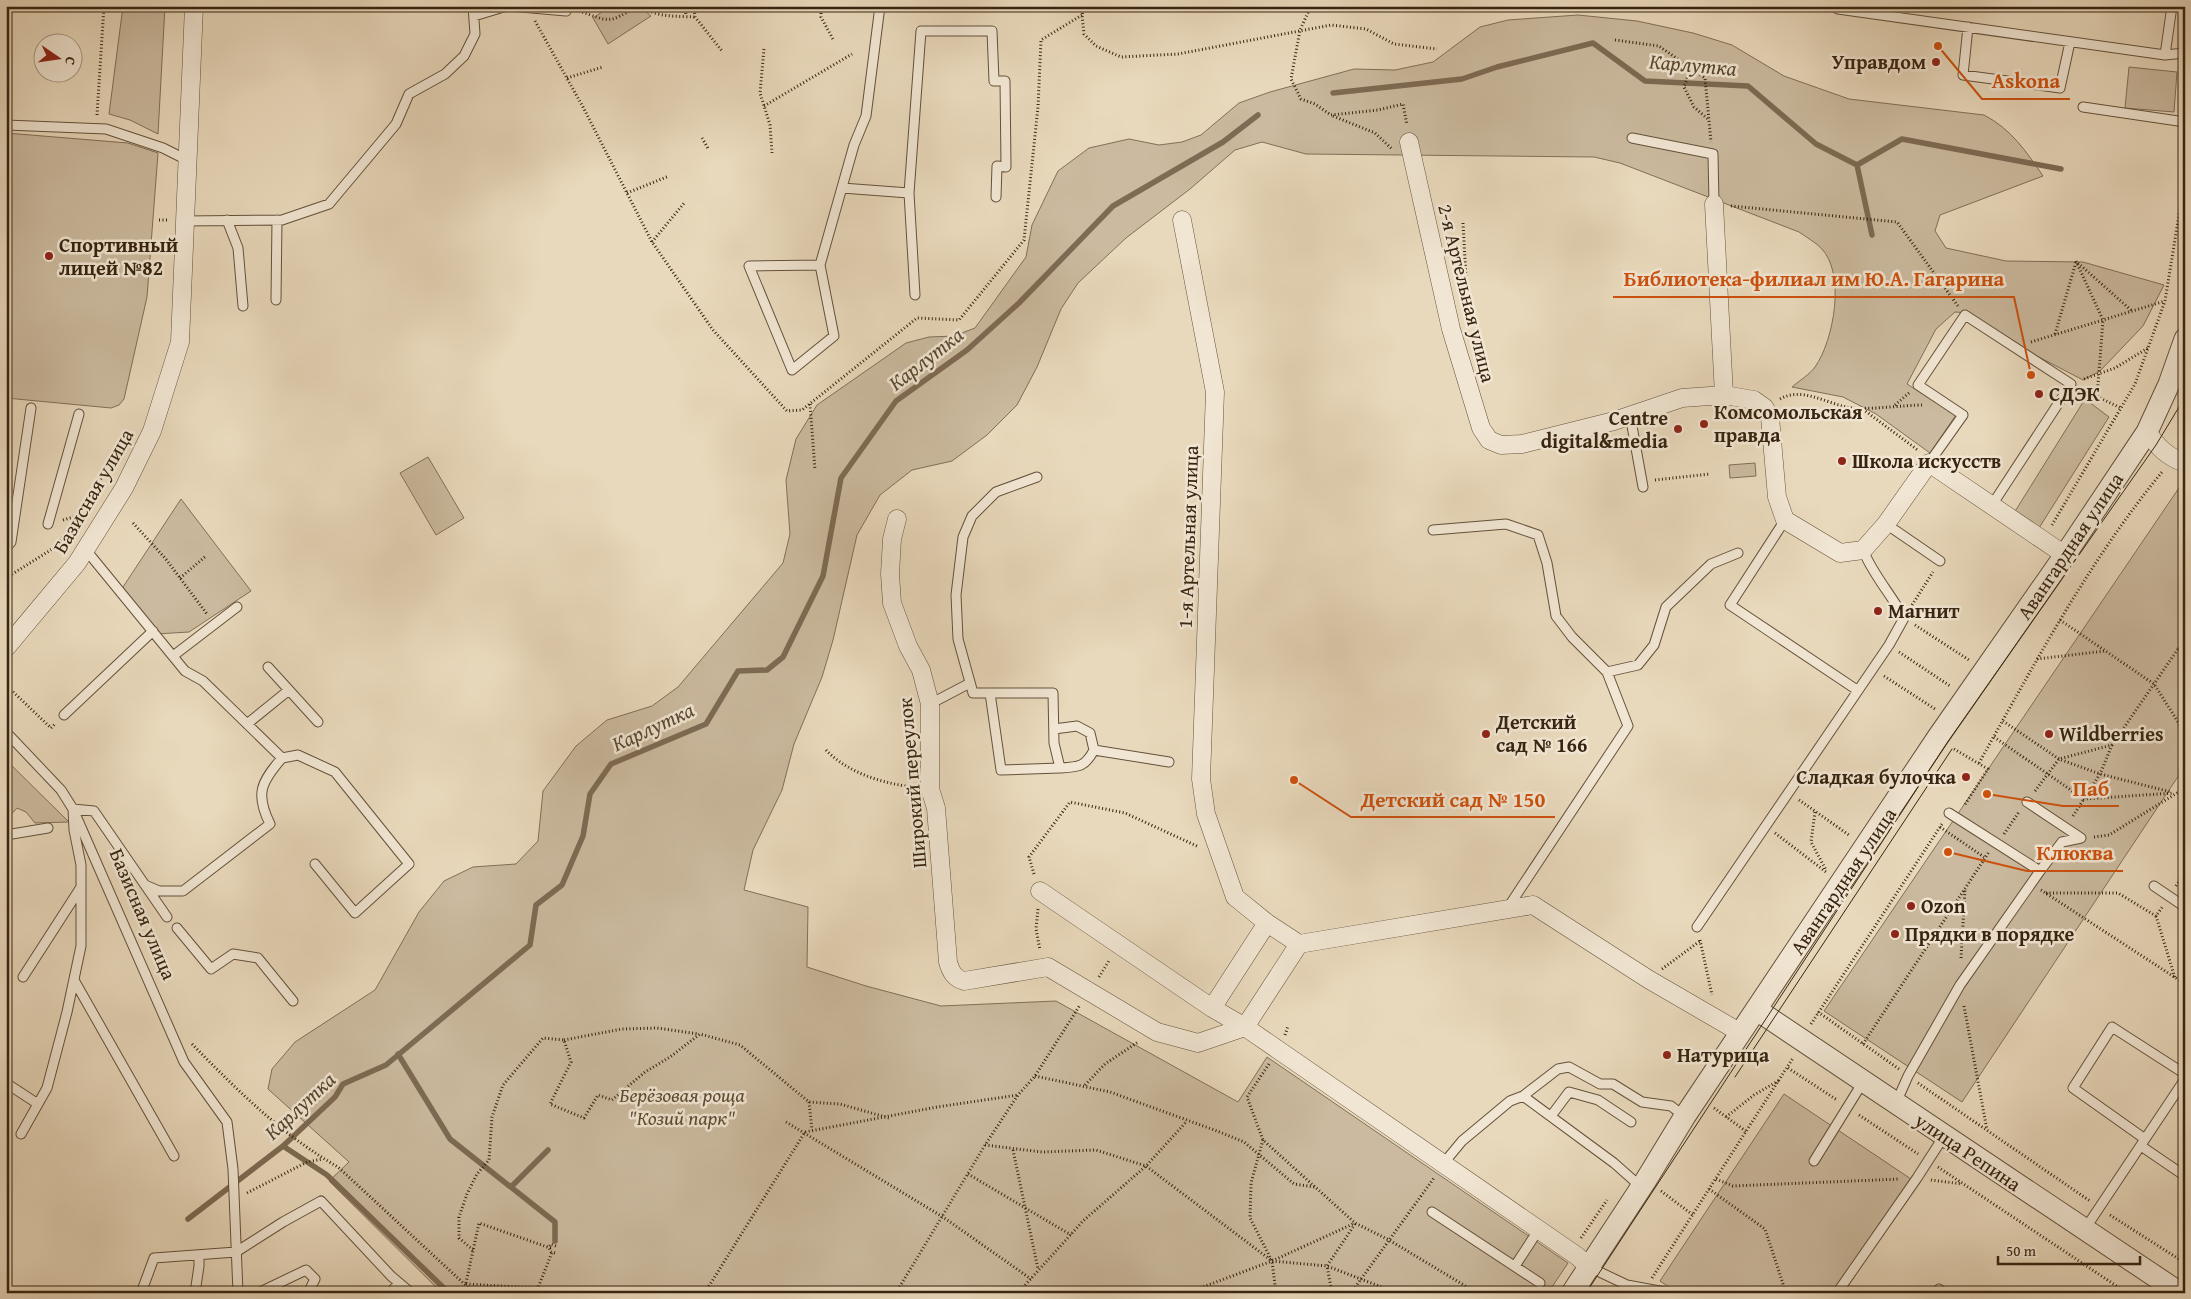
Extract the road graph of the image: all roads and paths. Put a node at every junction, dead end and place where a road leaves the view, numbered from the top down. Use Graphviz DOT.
graph roads {
  1 [pos="104,6"];
  2 [pos="194,6"];
  3 [pos="473,6"];
  4 [pos="508,6"];
  5 [pos="637,6"];
  6 [pos="643,6"];
  7 [pos="685,6"];
  8 [pos="694,6"];
  9 [pos="821,6"];
  10 [pos="880,6"];
  11 [pos="1084,6"];
  12 [pos="1311,6"];
  13 [pos="1834,6"];
  14 [pos="2172,6"];
  15 [pos="567,8"];
  16 [pos="474,16"];
  17 [pos="686,16"];
  18 [pos="695,17"];
  19 [pos="1968,27"];
  20 [pos="1300,30"];
  21 [pos="1615,40"];
  22 [pos="834,41"];
  23 [pos="2070,42"];
  24 [pos="764,49"];
  25 [pos="1436,49"];
  26 [pos="722,51"];
  27 [pos="2185,52"];
  28 [pos="852,54"];
  29 [pos="2165,55"];
  30 [pos="603,67"];
  31 [pos="1691,68"];
  32 [pos="567,78"];
  33 [pos="764,106"];
  34 [pos="2083,107"];
  35 [pos="1331,115"];
  36 [pos="1709,120"];
  37 [pos="2185,122"];
  38 [pos="6,125"];
  39 [pos="96,129"];
  40 [pos="702,138"];
  41 [pos="1632,138"];
  42 [pos="1409,142"];
  43 [pos="709,150"];
  44 [pos="772,153"];
  45 [pos="1713,154"];
  46 [pos="188,160"];
  47 [pos="1415,169"];
  48 [pos="669,176"];
  49 [pos="2185,178"];
  50 [pos="842,188"];
  51 [pos="627,193"];
  52 [pos="909,193"];
  53 [pos="996,198"];
  54 [pos="685,202"];
  55 [pos="1714,204"];
  56 [pos="228,220"];
  57 [pos="277,220"];
  58 [pos="1182,220"];
  59 [pos="185,221"];
  60 [pos="1462,223"];
  61 [pos="652,242"];
  62 [pos="2076,261"];
  63 [pos="820,266"];
  64 [pos="915,295"];
  65 [pos="276,300"];
  66 [pos="2165,301"];
  67 [pos="243,306"];
  68 [pos="2132,311"];
  69 [pos="1964,315"];
  70 [pos="2103,320"];
  71 [pos="1451,329"];
  72 [pos="2055,334"];
  73 [pos="2185,339"];
  74 [pos="2013,347"];
  75 [pos="2148,348"];
  76 [pos="2099,374"];
  77 [pos="2072,384"];
  78 [pos="1724,394"];
  79 [pos="2097,397"];
  80 [pos="810,403"];
  81 [pos="1946,404"];
  82 [pos="1764,407"];
  83 [pos="1860,407"];
  84 [pos="31,408"];
  85 [pos="2121,408"];
  86 [pos="79,414"];
  87 [pos="1630,415"];
  88 [pos="2147,432"];
  89 [pos="2185,432"];
  90 [pos="127,438"];
  91 [pos="2178,461"];
  92 [pos="1930,462"];
  93 [pos="814,470"];
  94 [pos="1710,474"];
  95 [pos="1037,477"];
  96 [pos="1642,484"];
  97 [pos="1992,505"];
  98 [pos="897,519"];
  99 [pos="1785,520"];
  100 [pos="133,523"];
  101 [pos="48,524"];
  102 [pos="1886,524"];
  103 [pos="1433,530"];
  104 [pos="2043,540"];
  105 [pos="6,548"];
  106 [pos="86,550"];
  107 [pos="1863,550"];
  108 [pos="1738,553"];
  109 [pos="2065,555"];
  110 [pos="206,556"];
  111 [pos="1940,561"];
  112 [pos="6,578"];
  113 [pos="180,578"];
  114 [pos="237,607"];
  115 [pos="1904,618"];
  116 [pos="2060,620"];
  117 [pos="215,624"];
  118 [pos="153,631"];
  119 [pos="2185,641"];
  120 [pos="1888,645"];
  121 [pos="6,648"];
  122 [pos="2178,649"];
  123 [pos="2106,651"];
  124 [pos="2185,651"];
  125 [pos="173,656"];
  126 [pos="2036,659"];
  127 [pos="268,667"];
  128 [pos="1872,668"];
  129 [pos="1967,668"];
  130 [pos="1607,672"];
  131 [pos="970,683"];
  132 [pos="2154,684"];
  133 [pos="8,687"];
  134 [pos="1953,688"];
  135 [pos="289,690"];
  136 [pos="1857,690"];
  137 [pos="990,693"];
  138 [pos="930,704"];
  139 [pos="64,715"];
  140 [pos="2003,721"];
  141 [pos="318,722"];
  142 [pos="247,724"];
  143 [pos="1936,727"];
  144 [pos="1054,729"];
  145 [pos="6,732"];
  146 [pos="2185,733"];
  147 [pos="1994,737"];
  148 [pos="2112,745"];
  149 [pos="826,750"];
  150 [pos="1094,750"];
  151 [pos="282,758"];
  152 [pos="2059,759"];
  153 [pos="1170,762"];
  154 [pos="1060,768"];
  155 [pos="2048,774"];
  156 [pos="2100,774"];
  157 [pos="2185,788"];
  158 [pos="930,789"];
  159 [pos="1788,793"];
  160 [pos="2174,793"];
  161 [pos="2084,799"];
  162 [pos="2026,802"];
  163 [pos="73,809"];
  164 [pos="1815,812"];
  165 [pos="1949,813"];
  166 [pos="1766,826"];
  167 [pos="1940,827"];
  168 [pos="48,828"];
  169 [pos="2065,828"];
  170 [pos="6,830"];
  171 [pos="1852,837"];
  172 [pos="2081,838"];
  173 [pos="1996,844"];
  174 [pos="1219,856"];
  175 [pos="1984,857"];
  176 [pos="315,864"];
  177 [pos="1833,866"];
  178 [pos="2040,871"];
  179 [pos="2185,872"];
  180 [pos="1828,873"];
  181 [pos="2032,884"];
  182 [pos="144,885"];
  183 [pos="2154,886"];
  184 [pos="81,887"];
  185 [pos="1965,888"];
  186 [pos="1040,891"];
  187 [pos="2046,893"];
  188 [pos="2169,896"];
  189 [pos="2185,907"];
  190 [pos="1507,910"];
  191 [pos="2156,916"];
  192 [pos="167,917"];
  193 [pos="1267,922"];
  194 [pos="1697,927"];
  195 [pos="177,928"];
  196 [pos="1700,941"];
  197 [pos="1299,944"];
  198 [pos="23,976"];
  199 [pos="2175,978"];
  200 [pos="1648,979"];
  201 [pos="74,980"];
  202 [pos="2185,984"];
  203 [pos="1960,985"];
  204 [pos="293,1001"];
  205 [pos="1212,1008"];
  206 [pos="1757,1010"];
  207 [pos="1818,1012"];
  208 [pos="1717,1017"];
  209 [pos="1245,1026"];
  210 [pos="1157,1032"];
  211 [pos="1741,1033"];
  212 [pos="700,1034"];
  213 [pos="564,1040"];
  214 [pos="1863,1044"];
  215 [pos="1043,1063"];
  216 [pos="1788,1068"];
  217 [pos="2185,1074"];
  218 [pos="1035,1076"];
  219 [pos="1908,1076"];
  220 [pos="2185,1079"];
  221 [pos="1780,1080"];
  222 [pos="1863,1082"];
  223 [pos="6,1083"];
  224 [pos="1085,1085"];
  225 [pos="1018,1095"];
  226 [pos="1523,1096"];
  227 [pos="1247,1097"];
  228 [pos="809,1102"];
  229 [pos="1896,1103"];
  230 [pos="38,1104"];
  231 [pos="1710,1105"];
  232 [pos="1846,1106"];
  233 [pos="1551,1116"];
  234 [pos="1685,1116"];
  235 [pos="1726,1117"];
  236 [pos="889,1118"];
  237 [pos="1187,1120"];
  238 [pos="786,1122"];
  239 [pos="1631,1122"];
  240 [pos="812,1130"];
  241 [pos="1987,1131"];
  242 [pos="805,1132"];
  243 [pos="1747,1132"];
  244 [pos="287,1133"];
  245 [pos="21,1134"];
  246 [pos="1944,1135"];
  247 [pos="1263,1140"];
  248 [pos="2143,1143"];
  249 [pos="985,1145"];
  250 [pos="1013,1150"];
  251 [pos="1258,1154"];
  252 [pos="174,1156"];
  253 [pos="324,1159"];
  254 [pos="1928,1160"];
  255 [pos="1814,1161"];
  256 [pos="1444,1164"];
  257 [pos="1146,1166"];
  258 [pos="968,1174"];
  259 [pos="2185,1176"];
  260 [pos="1917,1178"];
  261 [pos="1715,1179"];
  262 [pos="1644,1184"];
  263 [pos="1966,1184"];
  264 [pos="1316,1187"];
  265 [pos="1708,1188"];
  266 [pos="1025,1207"];
  267 [pos="234,1208"];
  268 [pos="2100,1208"];
  269 [pos="1432,1212"];
  270 [pos="1693,1215"];
  271 [pos="943,1217"];
  272 [pos="1355,1223"];
  273 [pos="1538,1229"];
  274 [pos="2085,1229"];
  275 [pos="1071,1235"];
  276 [pos="1389,1240"];
  277 [pos="558,1247"];
  278 [pos="473,1250"];
  279 [pos="552,1250"];
  280 [pos="236,1252"];
  281 [pos="199,1254"];
  282 [pos="1272,1261"];
  283 [pos="2185,1263"];
  284 [pos="1328,1266"];
  285 [pos="1515,1266"];
  286 [pos="1589,1267"];
  287 [pos="1038,1270"];
  288 [pos="1030,1279"];
  289 [pos="1362,1279"];
  290 [pos="398,1283"];
  291 [pos="1540,1283"];
  292 [pos="466,1284"];
  293 [pos="1627,1289"];
  294 [pos="536,1291"];
  295 [pos="141,1293"];
  296 [pos="195,1293"];
  297 [pos="238,1293"];
  298 [pos="258,1293"];
  299 [pos="308,1293"];
  300 [pos="391,1293"];
  301 [pos="411,1293"];
  302 [pos="474,1293"];
  303 [pos="561,1293"];
  304 [pos="707,1293"];
  305 [pos="896,1293"];
  306 [pos="1018,1293"];
  307 [pos="1187,1293"];
  308 [pos="1276,1293"];
  309 [pos="1332,1293"];
  310 [pos="1351,1293"];
  311 [pos="1397,1293"];
  312 [pos="1476,1293"];
  313 [pos="1572,1293"];
  314 [pos="1670,1293"];
  315 [pos="1786,1293"];
  316 [pos="1837,1293"];
  317 [pos="1936,1293"];
  318 [pos="1944,1293"];
  319 [pos="2127,1293"];
  320 [pos="2180,1293"];
  1 -- 39 [label="path"];
  2 -- 46 [label="street, Базисная улица"];
  3 -- 16 [label="lane"];
  4 -- 15 [label="lane"];
  4 -- 16 [label="lane"];
  5 -- 15 [label="path"];
  6 -- 17 [label="path"];
  7 -- 17 [label="path"];
  8 -- 18 [label="path"];
  9 -- 22 [label="path"];
  10 -- 50 [label="lane"];
  11 -- 20 [label="path"];
  12 -- 20 [label="path"];
  13 -- 19 [label="lane"];
  14 -- 29 [label="lane"];
  16 -- 57 [label="lane"];
  17 -- 18 [label="path"];
  18 -- 26 [label="path"];
  19 -- 23 [label="lane"];
  19 -- 23 [label="lane"];
  20 -- 25 [label="path"];
  20 -- 35 [label="path"];
  21 -- 31 [label="path"];
  23 -- 29 [label="lane"];
  24 -- 33 [label="path"];
  27 -- 29 [label="lane"];
  28 -- 33 [label="path"];
  30 -- 32 [label="path"];
  31 -- 36 [label="path"];
  31 -- 36 [label="path"];
  33 -- 44 [label="path"];
  34 -- 37 [label="lane"];
  35 -- 42 [label="path"];
  35 -- 47 [label="path"];
  36 -- 45 [label="path"];
  38 -- 39 [label="lane"];
  39 -- 46 [label="lane"];
  40 -- 43 [label="path"];
  41 -- 45 [label="lane"];
  42 -- 47 [label="street, 2-я Артельная улица"];
  45 -- 55 [label="lane"];
  46 -- 59 [label="street, Базисная улица"];
  47 -- 71 [label="street, 2-я Артельная улица"];
  48 -- 51 [label="path"];
  49 -- 66 [label="path"];
  50 -- 52 [label="lane"];
  50 -- 63 [label="lane"];
  52 -- 53 [label="lane"];
  52 -- 64 [label="lane"];
  54 -- 61 [label="path"];
  55 -- 69 [label="path"];
  55 -- 78 [label="street"];
  56 -- 57 [label="lane"];
  56 -- 59 [label="lane"];
  56 -- 67 [label="lane"];
  57 -- 65 [label="lane"];
  58 -- 174 [label="street, 1-я Артельная улица"];
  59 -- 106 [label="street, Базисная улица"];
  60 -- 71 [label="path"];
  62 -- 68 [label="path"];
  62 -- 70 [label="path"];
  62 -- 72 [label="path"];
  63 -- 63 [label="lane"];
  66 -- 68 [label="path"];
  66 -- 75 [label="path"];
  68 -- 70 [label="path"];
  69 -- 74 [label="lane"];
  69 -- 81 [label="lane"];
  70 -- 72 [label="path"];
  70 -- 76 [label="path"];
  71 -- 87 [label="street, 2-я Артельная улица"];
  72 -- 74 [label="path"];
  73 -- 88 [label="street, Авангардная улица"];
  74 -- 77 [label="lane"];
  75 -- 76 [label="path"];
  75 -- 85 [label="path"];
  76 -- 77 [label="path"];
  76 -- 79 [label="path"];
  77 -- 79 [label="path"];
  77 -- 97 [label="lane"];
  78 -- 82 [label="street"];
  78 -- 87 [label="street"];
  79 -- 85 [label="path"];
  80 -- 93 [label="path"];
  81 -- 83 [label="path"];
  81 -- 92 [label="lane"];
  82 -- 83 [label="path"];
  82 -- 99 [label="street"];
  83 -- 92 [label="path"];
  84 -- 105 [label="lane"];
  85 -- 104 [label="path"];
  86 -- 101 [label="lane"];
  87 -- 96 [label="lane"];
  88 -- 91 [label="street"];
  88 -- 109 [label="street, Авангардная улица"];
  89 -- 91 [label="path"];
  90 -- 112 [label="path"];
  91 -- 116 [label="path"];
  92 -- 97 [label="street"];
  92 -- 102 [label="street"];
  94 -- 96 [label="path"];
  95 -- 131 [label="lane"];
  97 -- 104 [label="street"];
  98 -- 138 [label="street, Широкий переулок"];
  99 -- 107 [label="street"];
  99 -- 136 [label="lane"];
  100 -- 113 [label="path"];
  102 -- 107 [label="street"];
  102 -- 111 [label="lane"];
  103 -- 130 [label="lane"];
  104 -- 109 [label="street"];
  106 -- 118 [label="lane"];
  106 -- 121 [label="street, Базисная улица"];
  107 -- 115 [label="lane"];
  108 -- 130 [label="lane"];
  109 -- 143 [label="street, Авангардная улица"];
  110 -- 113 [label="path"];
  111 -- 115 [label="path"];
  113 -- 117 [label="path"];
  114 -- 117 [label="lane"];
  115 -- 120 [label="lane"];
  115 -- 129 [label="path"];
  116 -- 123 [label="path"];
  116 -- 126 [label="path"];
  117 -- 125 [label="lane"];
  118 -- 125 [label="lane"];
  118 -- 139 [label="lane"];
  119 -- 122 [label="path"];
  120 -- 128 [label="lane"];
  120 -- 134 [label="path"];
  122 -- 124 [label="path"];
  122 -- 132 [label="path"];
  123 -- 126 [label="path"];
  123 -- 132 [label="path"];
  125 -- 142 [label="lane"];
  126 -- 140 [label="path"];
  127 -- 135 [label="lane"];
  128 -- 136 [label="lane"];
  128 -- 143 [label="path"];
  130 -- 190 [label="lane"];
  131 -- 137 [label="lane"];
  131 -- 138 [label="lane"];
  132 -- 146 [label="path"];
  132 -- 148 [label="path"];
  133 -- 139 [label="path"];
  135 -- 141 [label="lane"];
  135 -- 142 [label="lane"];
  136 -- 159 [label="lane"];
  137 -- 144 [label="lane"];
  137 -- 154 [label="lane"];
  138 -- 158 [label="street, Широкий переулок"];
  140 -- 147 [label="path"];
  140 -- 152 [label="path"];
  142 -- 151 [label="lane"];
  143 -- 147 [label="path"];
  143 -- 206 [label="street, Авангардная улица"];
  144 -- 150 [label="lane"];
  144 -- 154 [label="lane"];
  145 -- 163 [label="lane, Базисная улица"];
  147 -- 155 [label="path"];
  148 -- 152 [label="path"];
  148 -- 156 [label="path"];
  149 -- 158 [label="path"];
  150 -- 153 [label="lane"];
  150 -- 154 [label="lane"];
  151 -- 176 [label="lane"];
  151 -- 182 [label="lane"];
  152 -- 155 [label="path"];
  152 -- 156 [label="path"];
  155 -- 161 [label="path"];
  155 -- 162 [label="path"];
  156 -- 160 [label="path"];
  156 -- 161 [label="path"];
  157 -- 160 [label="path"];
  158 -- 210 [label="street, Широкий переулок"];
  159 -- 164 [label="path"];
  159 -- 166 [label="lane"];
  160 -- 161 [label="path"];
  160 -- 172 [label="path"];
  161 -- 169 [label="path"];
  162 -- 169 [label="lane"];
  162 -- 173 [label="path"];
  163 -- 182 [label="lane"];
  163 -- 184 [label="lane"];
  163 -- 267 [label="lane, Базисная улица"];
  164 -- 171 [label="path"];
  164 -- 180 [label="path"];
  165 -- 173 [label="lane"];
  166 -- 180 [label="path"];
  166 -- 194 [label="lane"];
  167 -- 175 [label="path"];
  168 -- 170 [label="lane"];
  169 -- 172 [label="lane"];
  172 -- 178 [label="lane"];
  173 -- 175 [label="path"];
  173 -- 178 [label="lane"];
  174 -- 186 [label="path"];
  174 -- 193 [label="street, 1-я Артельная улица"];
  175 -- 185 [label="path"];
  177 -- 180 [label="path"];
  178 -- 181 [label="lane"];
  179 -- 188 [label="path"];
  181 -- 187 [label="path"];
  181 -- 203 [label="lane"];
  182 -- 192 [label="lane"];
  183 -- 188 [label="lane"];
  184 -- 198 [label="lane"];
  184 -- 201 [label="lane"];
  185 -- 203 [label="path"];
  185 -- 214 [label="path"];
  186 -- 205 [label="street"];
  187 -- 191 [label="path"];
  187 -- 199 [label="path"];
  188 -- 189 [label="lane"];
  188 -- 191 [label="path"];
  190 -- 197 [label="street"];
  190 -- 200 [label="street"];
  191 -- 199 [label="path"];
  193 -- 197 [label="street, 1-я Артельная улица"];
  193 -- 205 [label="street"];
  194 -- 196 [label="path"];
  195 -- 204 [label="lane"];
  196 -- 200 [label="path"];
  196 -- 208 [label="path"];
  197 -- 209 [label="street"];
  199 -- 202 [label="path"];
  200 -- 208 [label="street"];
  201 -- 230 [label="lane"];
  201 -- 252 [label="lane"];
  203 -- 219 [label="lane"];
  203 -- 241 [label="path"];
  205 -- 209 [label="street"];
  206 -- 211 [label="street, Авангардная улица"];
  206 -- 222 [label="street, улица Репина"];
  207 -- 214 [label="path"];
  208 -- 211 [label="street"];
  209 -- 210 [label="street"];
  209 -- 256 [label="street"];
  210 -- 224 [label="path"];
  211 -- 234 [label="street, Авангардная улица"];
  212 -- 213 [label="path"];
  212 -- 213 [label="path"];
  212 -- 228 [label="path"];
  213 -- 278 [label="path"];
  214 -- 219 [label="path"];
  215 -- 218 [label="path"];
  216 -- 232 [label="path"];
  217 -- 248 [label="lane"];
  218 -- 224 [label="path"];
  218 -- 225 [label="path"];
  219 -- 229 [label="lane"];
  219 -- 241 [label="path"];
  220 -- 248 [label="lane"];
  221 -- 235 [label="path"];
  222 -- 229 [label="street, улица Репина"];
  222 -- 232 [label="lane"];
  223 -- 230 [label="lane"];
  224 -- 237 [label="path"];
  225 -- 236 [label="path"];
  225 -- 249 [label="path"];
  226 -- 233 [label="lane"];
  226 -- 234 [label="lane"];
  226 -- 256 [label="lane"];
  227 -- 247 [label="path"];
  228 -- 236 [label="path"];
  228 -- 240 [label="path"];
  229 -- 246 [label="street, улица Репина"];
  230 -- 245 [label="lane"];
  231 -- 235 [label="path"];
  232 -- 254 [label="path"];
  232 -- 255 [label="lane"];
  233 -- 239 [label="lane"];
  233 -- 262 [label="lane"];
  234 -- 262 [label="street, Авангардная улица"];
  235 -- 243 [label="path"];
  236 -- 240 [label="path"];
  237 -- 251 [label="path"];
  237 -- 257 [label="path"];
  238 -- 242 [label="path"];
  240 -- 242 [label="path"];
  241 -- 268 [label="path"];
  242 -- 271 [label="path"];
  242 -- 304 [label="path"];
  244 -- 253 [label="path"];
  246 -- 254 [label="lane"];
  246 -- 274 [label="street, улица Репина"];
  247 -- 251 [label="path"];
  247 -- 264 [label="path"];
  248 -- 259 [label="lane"];
  248 -- 268 [label="lane"];
  249 -- 250 [label="path"];
  249 -- 258 [label="path"];
  250 -- 257 [label="path"];
  250 -- 266 [label="path"];
  251 -- 264 [label="path"];
  251 -- 282 [label="path"];
  253 -- 267 [label="path"];
  253 -- 292 [label="path"];
  254 -- 260 [label="lane"];
  254 -- 263 [label="path"];
  256 -- 273 [label="street"];
  256 -- 276 [label="path"];
  257 -- 275 [label="path"];
  257 -- 282 [label="path"];
  258 -- 266 [label="path"];
  258 -- 271 [label="path"];
  260 -- 261 [label="path"];
  260 -- 263 [label="path"];
  260 -- 316 [label="lane"];
  262 -- 270 [label="path"];
  262 -- 286 [label="street, Авангардная улица"];
  263 -- 319 [label="path"];
  264 -- 272 [label="path"];
  265 -- 315 [label="path"];
  266 -- 275 [label="path"];
  266 -- 287 [label="path"];
  267 -- 280 [label="lane"];
  268 -- 274 [label="lane"];
  268 -- 283 [label="path"];
  269 -- 285 [label="lane"];
  271 -- 288 [label="path"];
  271 -- 305 [label="path"];
  272 -- 276 [label="path"];
  272 -- 282 [label="path"];
  272 -- 284 [label="path"];
  273 -- 285 [label="lane"];
  273 -- 286 [label="street"];
  274 -- 320 [label="street, улица Репина"];
  275 -- 287 [label="path"];
  276 -- 289 [label="path"];
  276 -- 312 [label="path"];
  277 -- 279 [label="path"];
  278 -- 279 [label="path"];
  278 -- 292 [label="path"];
  279 -- 294 [label="path"];
  280 -- 281 [label="lane"];
  280 -- 290 [label="lane"];
  280 -- 297 [label="lane"];
  281 -- 295 [label="lane"];
  281 -- 296 [label="lane"];
  282 -- 284 [label="path"];
  282 -- 307 [label="path"];
  282 -- 308 [label="path"];
  284 -- 289 [label="path"];
  284 -- 309 [label="path"];
  285 -- 291 [label="lane"];
  286 -- 293 [label="lane"];
  286 -- 313 [label="street, Авангардная улица"];
  287 -- 288 [label="path"];
  288 -- 306 [label="path"];
  289 -- 310 [label="path"];
  289 -- 311 [label="path"];
  290 -- 300 [label="lane"];
  290 -- 301 [label="lane"];
  292 -- 294 [label="path"];
  292 -- 302 [label="path"];
  293 -- 314 [label="lane"];
  294 -- 303 [label="path"];
  298 -- 299 [label="lane"];
  317 -- 318 [label="lane"];
}
